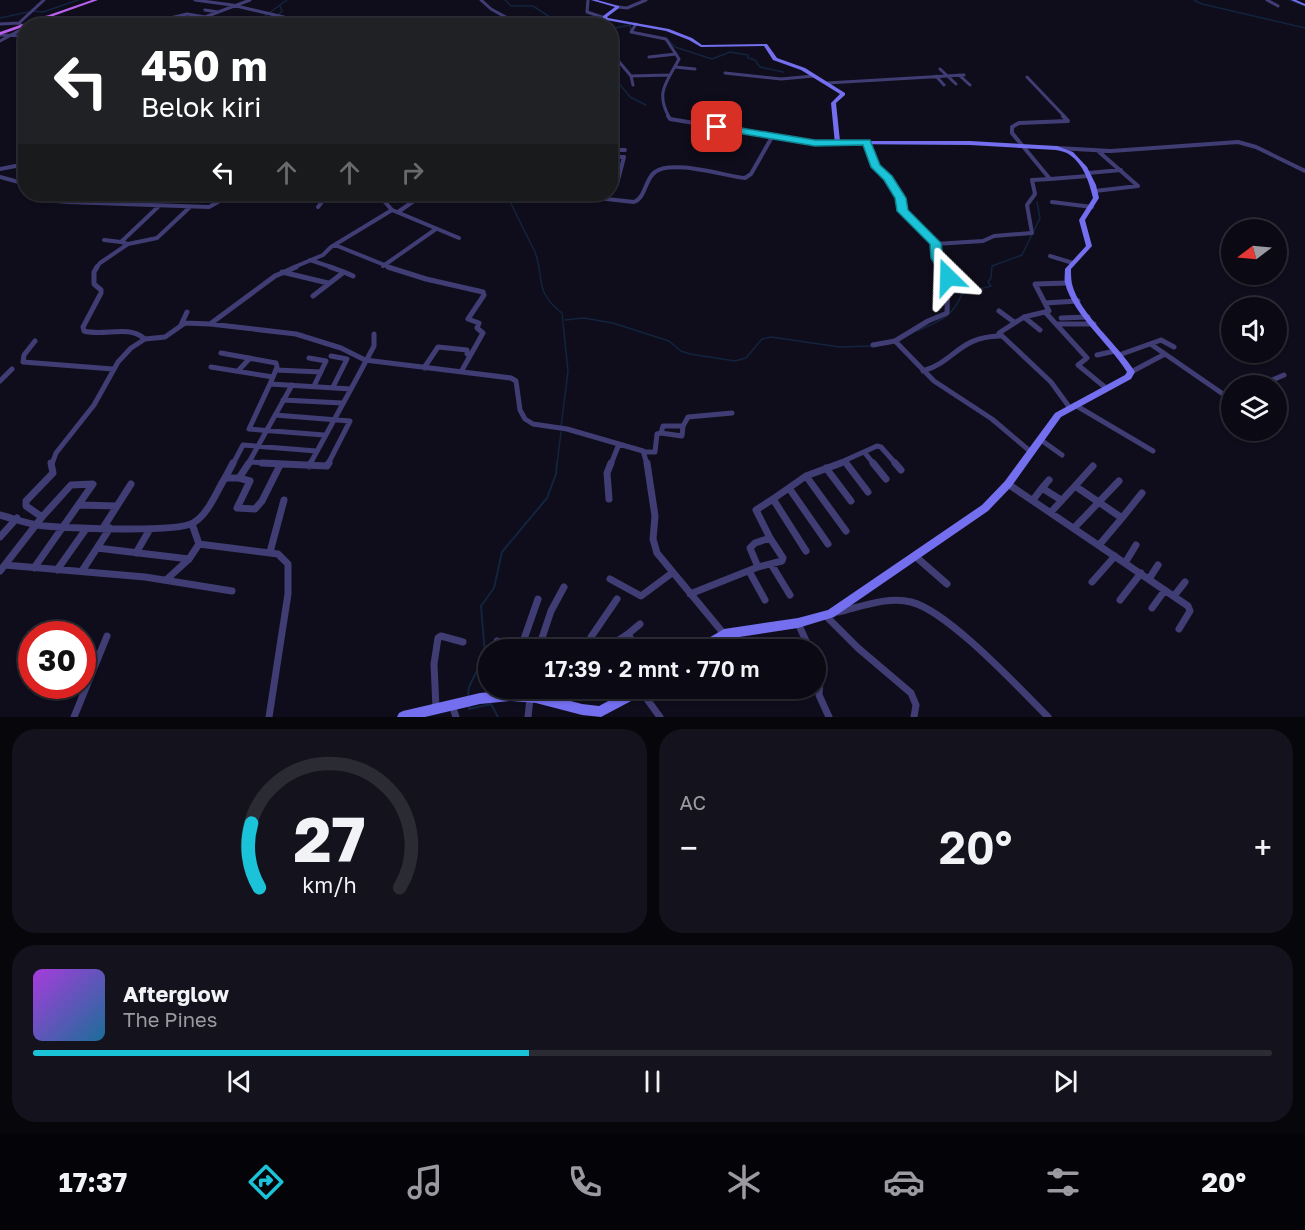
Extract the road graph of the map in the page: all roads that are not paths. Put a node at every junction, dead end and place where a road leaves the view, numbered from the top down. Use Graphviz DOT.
graph roads {
  1 [pos="44,0"];
  2 [pos="93,0"];
  3 [pos="195,0"];
  4 [pos="250,0"];
  5 [pos="481,0"];
  6 [pos="588,0"];
  7 [pos="593,0"];
  8 [pos="646,0"];
  9 [pos="1267,0"];
  10 [pos="1293,0"];
  11 [pos="1305,4"];
  12 [pos="1278,6"];
  13 [pos="237,7"];
  14 [pos="618,7"];
  15 [pos="206,10"];
  16 [pos="220,13"];
  17 [pos="46,17"];
  18 [pos="200,17"];
  19 [pos="207,17"];
  20 [pos="28,18"];
  21 [pos="41,18"];
  22 [pos="43,18"];
  23 [pos="60,18"];
  24 [pos="170,18"];
  25 [pos="197,18"];
  26 [pos="211,18"];
  27 [pos="286,18"];
  28 [pos="507,18"];
  29 [pos="605,18"];
  30 [pos="618,21"];
  31 [pos="0,24"];
  32 [pos="18,24"];
  33 [pos="636,24"];
  34 [pos="18,27"];
  35 [pos="18,28"];
  36 [pos="0,34"];
  37 [pos="9,36"];
  38 [pos="18,36"];
  39 [pos="0,41"];
  40 [pos="676,54"];
  41 [pos="649,57"];
  42 [pos="618,60"];
  43 [pos="675,67"];
  44 [pos="695,69"];
  45 [pos="940,69"];
  46 [pos="725,73"];
  47 [pos="670,75"];
  48 [pos="814,75"];
  49 [pos="961,75"];
  50 [pos="631,76"];
  51 [pos="936,76"];
  52 [pos="947,76"];
  53 [pos="1027,77"];
  54 [pos="827,83"];
  55 [pos="956,84"];
  56 [pos="633,85"];
  57 [pos="944,85"];
  58 [pos="970,85"];
  59 [pos="772,137"];
  60 [pos="866,142"];
  61 [pos="837,143"];
  62 [pos="1024,145"];
  63 [pos="1057,148"];
  64 [pos="618,150"];
  65 [pos="625,150"];
  66 [pos="1098,150"];
  67 [pos="618,157"];
  68 [pos="18,166"];
  69 [pos="0,169"];
  70 [pos="1121,170"];
  71 [pos="1305,171"];
  72 [pos="1088,174"];
  73 [pos="0,177"];
  74 [pos="1050,179"];
  75 [pos="618,180"];
  76 [pos="18,182"];
  77 [pos="1095,191"];
  78 [pos="59,201"];
  79 [pos="220,201"];
  80 [pos="323,201"];
  81 [pos="384,201"];
  82 [pos="412,201"];
  83 [pos="618,201"];
  84 [pos="1052,202"];
  85 [pos="159,206"];
  86 [pos="190,207"];
  87 [pos="318,207"];
  88 [pos="1092,207"];
  89 [pos="395,211"];
  90 [pos="436,229"];
  91 [pos="459,238"];
  92 [pos="104,240"];
  93 [pos="121,242"];
  94 [pos="935,243"];
  95 [pos="128,244"];
  96 [pos="335,245"];
  97 [pos="1050,256"];
  98 [pos="310,260"];
  99 [pos="1073,263"];
  100 [pos="383,266"];
  101 [pos="282,272"];
  102 [pos="344,272"];
  103 [pos="353,276"];
  104 [pos="328,283"];
  105 [pos="1068,283"];
  106 [pos="314,296"];
  107 [pos="1078,301"];
  108 [pos="1045,303"];
  109 [pos="999,310"];
  110 [pos="186,312"];
  111 [pos="1046,312"];
  112 [pos="1024,317"];
  113 [pos="1088,317"];
  114 [pos="1061,318"];
  115 [pos="1014,322"];
  116 [pos="210,324"];
  117 [pos="1056,324"];
  118 [pos="1094,324"];
  119 [pos="181,325"];
  120 [pos="1040,330"];
  121 [pos="374,334"];
  122 [pos="1169,335"];
  123 [pos="1000,336"];
  124 [pos="146,339"];
  125 [pos="895,340"];
  126 [pos="1161,340"];
  127 [pos="35,341"];
  128 [pos="873,345"];
  129 [pos="1152,345"];
  130 [pos="1174,347"];
  131 [pos="1141,349"];
  132 [pos="221,353"];
  133 [pos="1117,353"];
  134 [pos="1165,354"];
  135 [pos="470,355"];
  136 [pos="1097,355"];
  137 [pos="331,356"];
  138 [pos="250,358"];
  139 [pos="365,360"];
  140 [pos="1150,361"];
  141 [pos="211,368"];
  142 [pos="423,368"];
  143 [pos="12,369"];
  144 [pos="113,369"];
  145 [pos="276,370"];
  146 [pos="238,371"];
  147 [pos="923,371"];
  148 [pos="304,372"];
  149 [pos="321,372"];
  150 [pos="461,372"];
  151 [pos="1131,372"];
  152 [pos="272,380"];
  153 [pos="0,381"];
  154 [pos="292,385"];
  155 [pos="314,386"];
  156 [pos="333,387"];
  157 [pos="1106,388"];
  158 [pos="351,389"];
  159 [pos="1221,393"];
  160 [pos="283,400"];
  161 [pos="342,403"];
  162 [pos="1072,406"];
  163 [pos="732,413"];
  164 [pos="275,415"];
  165 [pos="333,419"];
  166 [pos="266,430"];
  167 [pos="324,435"];
  168 [pos="1041,440"];
  169 [pos="619,444"];
  170 [pos="258,446"];
  171 [pos="316,451"];
  172 [pos="1153,451"];
  173 [pos="645,452"];
  174 [pos="864,452"];
  175 [pos="1031,452"];
  176 [pos="1062,455"];
  177 [pos="249,462"];
  178 [pos="845,462"];
  179 [pos="280,465"];
  180 [pos="309,466"];
  181 [pos="1093,466"];
  182 [pos="826,468"];
  183 [pos="901,470"];
  184 [pos="806,476"];
  185 [pos="225,478"];
  186 [pos="239,478"];
  187 [pos="886,479"];
  188 [pos="1049,480"];
  189 [pos="1119,482"];
  190 [pos="131,484"];
  191 [pos="1008,484"];
  192 [pos="1076,486"];
  193 [pos="789,488"];
  194 [pos="1042,488"];
  195 [pos="868,492"];
  196 [pos="1142,493"];
  197 [pos="609,499"];
  198 [pos="284,500"];
  199 [pos="773,500"];
  200 [pos="1033,500"];
  201 [pos="1061,500"];
  202 [pos="851,501"];
  203 [pos="1100,502"];
  204 [pos="79,505"];
  205 [pos="117,506"];
  206 [pos="1051,512"];
  207 [pos="0,515"];
  208 [pos="42,517"];
  209 [pos="17,518"];
  210 [pos="1122,518"];
  211 [pos="192,524"];
  212 [pos="35,525"];
  213 [pos="63,527"];
  214 [pos="1074,527"];
  215 [pos="106,528"];
  216 [pos="86,529"];
  217 [pos="150,529"];
  218 [pos="846,531"];
  219 [pos="0,537"];
  220 [pos="770,538"];
  221 [pos="199,544"];
  222 [pos="828,544"];
  223 [pos="1100,544"];
  224 [pos="1136,545"];
  225 [pos="97,548"];
  226 [pos="806,551"];
  227 [pos="270,552"];
  228 [pos="136,553"];
  229 [pos="915,556"];
  230 [pos="1115,556"];
  231 [pos="189,559"];
  232 [pos="1125,563"];
  233 [pos="771,564"];
  234 [pos="1158,565"];
  235 [pos="758,567"];
  236 [pos="2,568"];
  237 [pos="34,568"];
  238 [pos="57,570"];
  239 [pos="82,571"];
  240 [pos="749,571"];
  241 [pos="672,573"];
  242 [pos="1140,573"];
  243 [pos="610,579"];
  244 [pos="1149,579"];
  245 [pos="166,580"];
  246 [pos="1092,582"];
  247 [pos="1185,582"];
  248 [pos="947,584"];
  249 [pos="564,587"];
  250 [pos="1165,590"];
  251 [pos="232,591"];
  252 [pos="690,594"];
  253 [pos="790,595"];
  254 [pos="1174,596"];
  255 [pos="538,599"];
  256 [pos="616,599"];
  257 [pos="765,600"];
  258 [pos="1120,600"];
  259 [pos="1152,608"];
  260 [pos="828,615"];
  261 [pos="798,622"];
  262 [pos="640,624"];
  263 [pos="1179,629"];
  264 [pos="627,634"];
  265 [pos="724,634"];
  266 [pos="107,636"];
  267 [pos="525,639"];
  268 [pos="542,639"];
  269 [pos="590,639"];
  270 [pos="620,639"];
  271 [pos="630,639"];
  272 [pos="716,639"];
  273 [pos="805,639"];
  274 [pos="464,642"];
  275 [pos="480,699"];
  276 [pos="530,699"];
  277 [pos="564,699"];
  278 [pos="625,699"];
  279 [pos="649,699"];
  280 [pos="821,699"];
  281 [pos="452,705"];
  282 [pos="436,709"];
  283 [pos="74,717"];
  284 [pos="269,717"];
  285 [pos="403,717"];
  286 [pos="456,717"];
  287 [pos="528,717"];
  288 [pos="660,717"];
  289 [pos="829,717"];
  290 [pos="914,717"];
  291 [pos="1048,717"];
  1 -- 20 [label="street"];
  2 -- 17 [label="main road"];
  2 -- 21 [label="main road"];
  3 -- 13 [label="street"];
  4 -- 13 [label="street"];
  5 -- 28 [label="street"];
  6 -- 29 [label="street"];
  7 -- 14 [label="street"];
  8 -- 14 [label="street"];
  9 -- 12 [label="street"];
  10 -- 11 [label="street"];
  13 -- 16 [label="street"];
  13 -- 27 [label="street"];
  14 -- 29 [label="street"];
  15 -- 16 [label="street"];
  16 -- 19 [label="street"];
  17 -- 22 [label="main road"];
  17 -- 23 [label="street"];
  18 -- 19 [label="street"];
  18 -- 24 [label="street"];
  18 -- 25 [label="street"];
  19 -- 26 [label="street"];
  30 -- 33 [label="street"];
  31 -- 32 [label="street"];
  33 -- 40 [label="street"];
  33 -- 48 [label="street"];
  34 -- 36 [label="main road"];
  35 -- 37 [label="street"];
  36 -- 37 [label="street"];
  37 -- 38 [label="street"];
  37 -- 39 [label="street"];
  40 -- 41 [label="street"];
  40 -- 43 [label="street"];
  42 -- 50 [label="street"];
  43 -- 44 [label="street"];
  43 -- 47 [label="street"];
  45 -- 52 [label="street"];
  46 -- 48 [label="street"];
  47 -- 50 [label="street"];
  47 -- 59 [label="street"];
  48 -- 54 [label="street"];
  49 -- 52 [label="street"];
  49 -- 58 [label="street"];
  50 -- 56 [label="street"];
  51 -- 52 [label="street"];
  51 -- 54 [label="street"];
  51 -- 57 [label="street"];
  52 -- 55 [label="street"];
  53 -- 62 [label="street"];
  54 -- 61 [label="street"];
  59 -- 61 [label="street"];
  59 -- 83 [label="street"];
  60 -- 61 [label="street"];
  60 -- 62 [label="street"];
  60 -- 94 [label="street"];
  62 -- 63 [label="street"];
  62 -- 74 [label="street"];
  63 -- 66 [label="street"];
  63 -- 72 [label="street"];
  64 -- 65 [label="street"];
  66 -- 70 [label="street"];
  66 -- 71 [label="street"];
  67 -- 75 [label="street"];
  68 -- 69 [label="street"];
  70 -- 72 [label="street"];
  70 -- 77 [label="street"];
  72 -- 74 [label="street"];
  72 -- 77 [label="street"];
  73 -- 76 [label="street"];
  74 -- 94 [label="street"];
  77 -- 88 [label="street"];
  78 -- 85 [label="street"];
  79 -- 86 [label="street"];
  80 -- 87 [label="street"];
  81 -- 89 [label="street"];
  82 -- 89 [label="street"];
  84 -- 88 [label="street"];
  85 -- 86 [label="street"];
  85 -- 93 [label="street"];
  86 -- 95 [label="street"];
  88 -- 99 [label="street"];
  89 -- 90 [label="street"];
  89 -- 96 [label="street"];
  90 -- 91 [label="street"];
  90 -- 100 [label="street"];
  92 -- 93 [label="street"];
  93 -- 95 [label="street"];
  94 -- 125 [label="street"];
  95 -- 124 [label="street"];
  96 -- 98 [label="street"];
  96 -- 100 [label="street"];
  97 -- 99 [label="street"];
  98 -- 101 [label="street"];
  98 -- 102 [label="street"];
  99 -- 105 [label="street"];
  100 -- 135 [label="street"];
  101 -- 104 [label="street"];
  101 -- 116 [label="street"];
  102 -- 103 [label="street"];
  102 -- 104 [label="street"];
  104 -- 106 [label="street"];
  105 -- 107 [label="street"];
  105 -- 108 [label="street"];
  107 -- 108 [label="street"];
  107 -- 113 [label="street"];
  108 -- 111 [label="street"];
  109 -- 115 [label="street"];
  110 -- 119 [label="street"];
  111 -- 112 [label="street"];
  111 -- 117 [label="street"];
  112 -- 115 [label="street"];
  112 -- 120 [label="street"];
  113 -- 114 [label="street"];
  113 -- 118 [label="street"];
  115 -- 123 [label="street"];
  116 -- 119 [label="street"];
  116 -- 139 [label="street"];
  117 -- 118 [label="street"];
  117 -- 157 [label="street"];
  118 -- 133 [label="street"];
  119 -- 124 [label="street"];
  121 -- 139 [label="street"];
  122 -- 126 [label="street"];
  123 -- 147 [label="street"];
  123 -- 162 [label="street"];
  124 -- 144 [label="street"];
  125 -- 128 [label="street"];
  125 -- 147 [label="street"];
  126 -- 129 [label="street"];
  126 -- 130 [label="street"];
  127 -- 144 [label="street"];
  129 -- 131 [label="street"];
  129 -- 134 [label="street"];
  131 -- 133 [label="street"];
  131 -- 140 [label="street"];
  132 -- 138 [label="street"];
  133 -- 136 [label="street"];
  133 -- 151 [label="street"];
  134 -- 140 [label="street"];
  134 -- 159 [label="street"];
  135 -- 142 [label="street"];
  135 -- 150 [label="street"];
  137 -- 156 [label="street"];
  138 -- 145 [label="street"];
  138 -- 146 [label="street"];
  139 -- 142 [label="street"];
  139 -- 158 [label="street"];
  140 -- 151 [label="street"];
  141 -- 146 [label="street"];
  142 -- 150 [label="street"];
  143 -- 153 [label="street"];
  144 -- 208 [label="street"];
  145 -- 148 [label="street"];
  145 -- 152 [label="street"];
  146 -- 152 [label="street"];
  147 -- 175 [label="street"];
  148 -- 149 [label="street"];
  148 -- 149 [label="street"];
  149 -- 155 [label="street"];
  150 -- 169 [label="street"];
  151 -- 157 [label="street"];
  152 -- 154 [label="street"];
  152 -- 166 [label="street"];
  154 -- 155 [label="street"];
  154 -- 160 [label="street"];
  155 -- 156 [label="street"];
  156 -- 158 [label="street"];
  157 -- 162 [label="street"];
  158 -- 161 [label="street"];
  160 -- 161 [label="street"];
  160 -- 164 [label="street"];
  161 -- 165 [label="street"];
  162 -- 168 [label="street"];
  162 -- 172 [label="street"];
  163 -- 173 [label="street"];
  164 -- 165 [label="street"];
  164 -- 166 [label="street"];
  165 -- 167 [label="street"];
  165 -- 180 [label="street"];
  166 -- 167 [label="street"];
  166 -- 170 [label="street"];
  167 -- 171 [label="street"];
  168 -- 175 [label="street"];
  168 -- 176 [label="street"];
  169 -- 173 [label="street"];
  169 -- 197 [label="street"];
  170 -- 171 [label="street"];
  170 -- 177 [label="street"];
  170 -- 185 [label="street"];
  171 -- 180 [label="street"];
  173 -- 241 [label="street"];
  174 -- 178 [label="street"];
  174 -- 183 [label="street"];
  174 -- 187 [label="street"];
  175 -- 191 [label="street"];
  177 -- 179 [label="street"];
  177 -- 186 [label="street"];
  178 -- 182 [label="street"];
  178 -- 195 [label="street"];
  179 -- 180 [label="street"];
  179 -- 186 [label="street"];
  181 -- 192 [label="street"];
  182 -- 184 [label="street"];
  182 -- 202 [label="street"];
  184 -- 193 [label="street"];
  184 -- 218 [label="street"];
  185 -- 186 [label="street"];
  185 -- 211 [label="street"];
  188 -- 194 [label="street"];
  189 -- 203 [label="street"];
  190 -- 205 [label="street"];
  191 -- 200 [label="street"];
  191 -- 229 [label="street"];
  192 -- 201 [label="street"];
  192 -- 203 [label="street"];
  193 -- 199 [label="street"];
  193 -- 222 [label="street"];
  194 -- 200 [label="street"];
  194 -- 201 [label="street"];
  196 -- 210 [label="street"];
  198 -- 227 [label="street"];
  199 -- 220 [label="street"];
  199 -- 226 [label="street"];
  200 -- 206 [label="street"];
  201 -- 206 [label="street"];
  203 -- 210 [label="street"];
  203 -- 214 [label="street"];
  204 -- 205 [label="street"];
  204 -- 208 [label="street"];
  204 -- 213 [label="street"];
  205 -- 215 [label="street"];
  206 -- 214 [label="street"];
  207 -- 209 [label="street"];
  208 -- 212 [label="street"];
  209 -- 212 [label="street"];
  209 -- 219 [label="street"];
  210 -- 223 [label="street"];
  211 -- 217 [label="street"];
  211 -- 221 [label="street"];
  212 -- 213 [label="street"];
  212 -- 236 [label="street"];
  213 -- 216 [label="street"];
  213 -- 237 [label="street"];
  214 -- 223 [label="street"];
  215 -- 216 [label="street"];
  215 -- 217 [label="street"];
  215 -- 225 [label="street"];
  216 -- 238 [label="street"];
  217 -- 228 [label="street"];
  220 -- 233 [label="street"];
  220 -- 235 [label="street"];
  221 -- 227 [label="street"];
  221 -- 231 [label="street"];
  223 -- 230 [label="street"];
  224 -- 232 [label="street"];
  225 -- 228 [label="street"];
  225 -- 239 [label="street"];
  227 -- 284 [label="street"];
  228 -- 231 [label="street"];
  229 -- 248 [label="street"];
  229 -- 260 [label="street"];
  230 -- 232 [label="street"];
  230 -- 246 [label="street"];
  231 -- 245 [label="street"];
  232 -- 242 [label="street"];
  233 -- 235 [label="street"];
  233 -- 253 [label="street"];
  234 -- 244 [label="street"];
  235 -- 240 [label="street"];
  236 -- 237 [label="street"];
  237 -- 238 [label="street"];
  238 -- 239 [label="street"];
  239 -- 245 [label="street"];
  240 -- 252 [label="street"];
  240 -- 257 [label="street"];
  241 -- 243 [label="street"];
  241 -- 252 [label="street"];
  242 -- 244 [label="street"];
  242 -- 258 [label="street"];
  244 -- 250 [label="street"];
  245 -- 251 [label="street"];
  247 -- 254 [label="street"];
  249 -- 268 [label="street"];
  250 -- 254 [label="street"];
  250 -- 259 [label="street"];
  252 -- 265 [label="street"];
  254 -- 263 [label="street"];
  255 -- 267 [label="street"];
  256 -- 269 [label="street"];
  260 -- 261 [label="street"];
  260 -- 290 [label="street"];
  260 -- 291 [label="street"];
  261 -- 265 [label="street"];
  261 -- 273 [label="street"];
  262 -- 264 [label="street"];
  264 -- 270 [label="street"];
  264 -- 271 [label="street"];
  265 -- 272 [label="street"];
  266 -- 283 [label="street"];
  274 -- 282 [label="street"];
  275 -- 281 [label="street"];
  276 -- 287 [label="street"];
  277 -- 278 [label="street"];
  279 -- 288 [label="street"];
  280 -- 289 [label="street"];
  281 -- 282 [label="street"];
  281 -- 286 [label="street"];
  282 -- 285 [label="street"];
}
